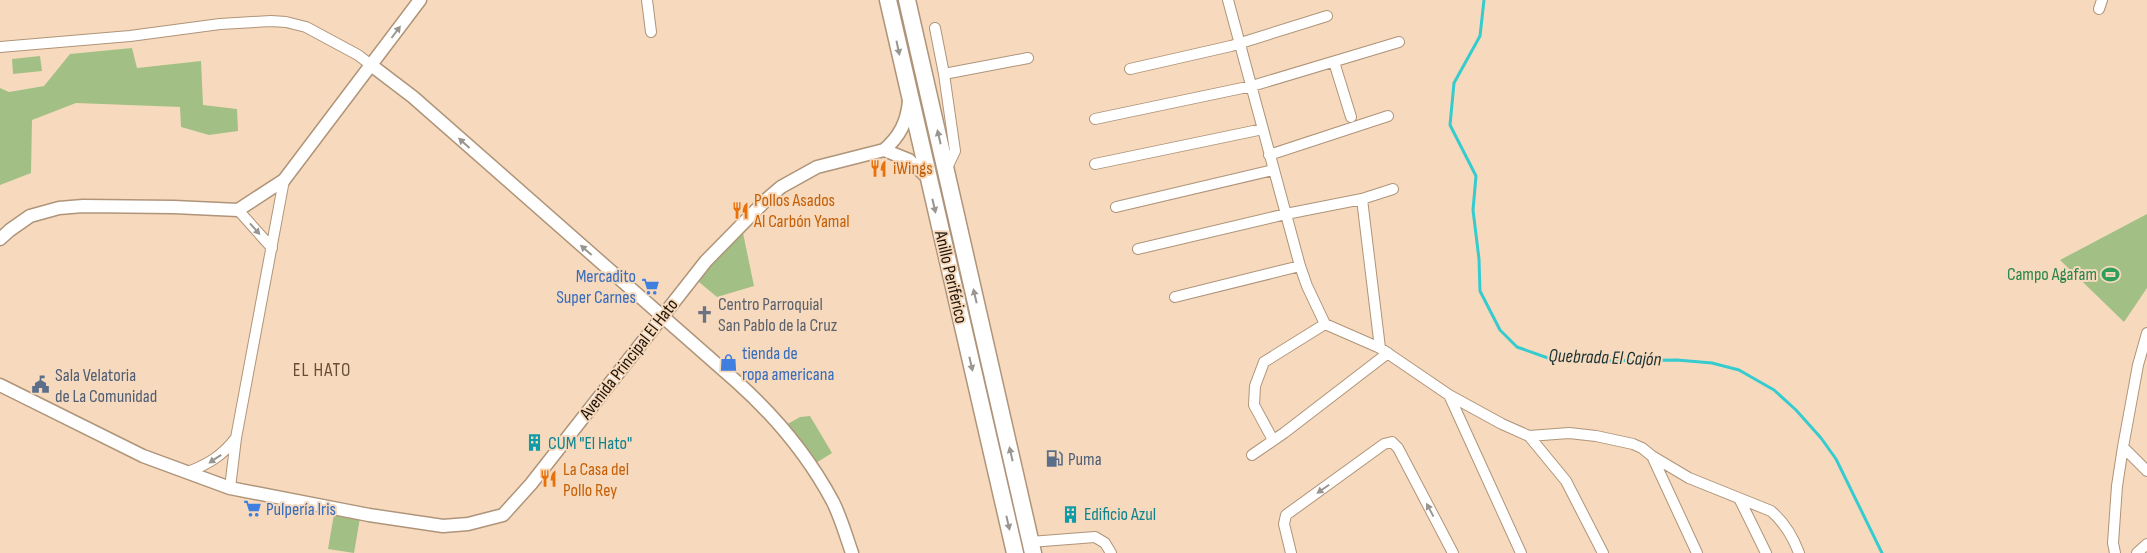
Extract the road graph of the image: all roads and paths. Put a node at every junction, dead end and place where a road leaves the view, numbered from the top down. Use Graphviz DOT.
graph roads {
  1 [pos="420,0"];
  2 [pos="647,0"];
  3 [pos="888,0"];
  4 [pos="907,0"];
  5 [pos="1228,0"];
  6 [pos="1327,16"];
  7 [pos="935,28"];
  8 [pos="651,32"];
  9 [pos="1399,42"];
  10 [pos="1239,44"];
  11 [pos="0,47"];
  12 [pos="1028,58"];
  13 [pos="1334,62"];
  14 [pos="371,64"];
  15 [pos="1130,69"];
  16 [pos="944,74"];
  17 [pos="906,85"];
  18 [pos="1252,86"];
  19 [pos="1388,116"];
  20 [pos="1351,117"];
  21 [pos="1095,119"];
  22 [pos="1263,129"];
  23 [pos="884,150"];
  24 [pos="1269,154"];
  25 [pos="1095,164"];
  26 [pos="946,170"];
  27 [pos="1273,170"];
  28 [pos="928,178"];
  29 [pos="284,180"];
  30 [pos="1392,189"];
  31 [pos="1362,199"];
  32 [pos="1116,208"];
  33 [pos="238,210"];
  34 [pos="1286,214"];
  35 [pos="0,239"];
  36 [pos="272,248"];
  37 [pos="1138,249"];
  38 [pos="1300,266"];
  39 [pos="1175,297"];
  40 [pos="662,317"];
  41 [pos="1324,324"];
  42 [pos="2147,333"];
  43 [pos="1384,351"];
  44 [pos="2138,365"];
  45 [pos="2147,373"];
  46 [pos="0,385"];
  47 [pos="1449,395"];
  48 [pos="1529,436"];
  49 [pos="236,438"];
  50 [pos="1273,440"];
  51 [pos="2123,447"];
  52 [pos="1252,455"];
  53 [pos="1652,456"];
  54 [pos="2147,471"];
  55 [pos="188,472"];
  56 [pos="230,488"];
  57 [pos="1740,500"];
  58 [pos="2147,544"];
  59 [pos="1032,548"];
  60 [pos="852,553"];
  61 [pos="1015,553"];
  62 [pos="1111,553"];
  63 [pos="1291,553"];
  64 [pos="1453,553"];
  65 [pos="1521,553"];
  66 [pos="1604,553"];
  67 [pos="1697,553"];
  68 [pos="1766,553"];
  69 [pos="1799,553"];
  70 [pos="2115,553"];
  71 [pos="2137,553"];
  14 -- 1 [label="street, one-way"];
  2 -- 8 [label="street"];
  3 -- 17 [label="highway, Anillo Periférico, one-way"];
  26 -- 4 [label="highway, Anillo Periférico, one-way"];
  5 -- 10 [label="street"];
  6 -- 10 [label="street"];
  7 -- 16 [label="street"];
  9 -- 13 [label="street"];
  10 -- 15 [label="street"];
  10 -- 18 [label="street"];
  11 -- 14 [label="street"];
  12 -- 16 [label="street"];
  13 -- 18 [label="street"];
  13 -- 20 [label="street"];
  14 -- 29 [label="street"];
  40 -- 14 [label="street, one-way"];
  16 -- 26 [label="street"];
  17 -- 23 [label="street"];
  17 -- 28 [label="highway, Anillo Periférico"];
  18 -- 21 [label="street"];
  18 -- 22 [label="street"];
  19 -- 24 [label="street"];
  22 -- 24 [label="street"];
  22 -- 25 [label="street"];
  23 -- 28 [label="street"];
  23 -- 40 [label="street, Avenida Principal El Hato"];
  24 -- 27 [label="street"];
  59 -- 26 [label="highway, Anillo Periférico, one-way"];
  27 -- 32 [label="street"];
  27 -- 34 [label="street"];
  28 -- 61 [label="highway, Anillo Periférico, one-way"];
  29 -- 33 [label="street"];
  29 -- 36 [label="street"];
  30 -- 31 [label="street"];
  31 -- 34 [label="street"];
  31 -- 43 [label="street"];
  33 -- 35 [label="street"];
  33 -- 36 [label="street, one-way"];
  34 -- 37 [label="street"];
  34 -- 38 [label="street"];
  36 -- 49 [label="street"];
  38 -- 39 [label="street"];
  38 -- 41 [label="street"];
  40 -- 56 [label="street, Avenida Principal El Hato"];
  40 -- 60 [label="street"];
  41 -- 43 [label="street"];
  41 -- 50 [label="street"];
  42 -- 44 [label="street"];
  43 -- 47 [label="street"];
  43 -- 50 [label="street"];
  44 -- 45 [label="street"];
  44 -- 51 [label="street"];
  46 -- 55 [label="street, Avenida Principal El Hato"];
  47 -- 48 [label="street"];
  47 -- 65 [label="street"];
  48 -- 53 [label="street"];
  48 -- 66 [label="street"];
  49 -- 55 [label="street, one-way"];
  49 -- 56 [label="street"];
  50 -- 52 [label="street"];
  51 -- 54 [label="street"];
  51 -- 70 [label="street"];
  53 -- 57 [label="street"];
  53 -- 67 [label="street"];
  55 -- 56 [label="street, Avenida Principal El Hato"];
  57 -- 68 [label="street"];
  57 -- 69 [label="street"];
  58 -- 71 [label="street"];
  59 -- 62 [label="street"];
  64 -- 63 [label="street, one-way"];
}
